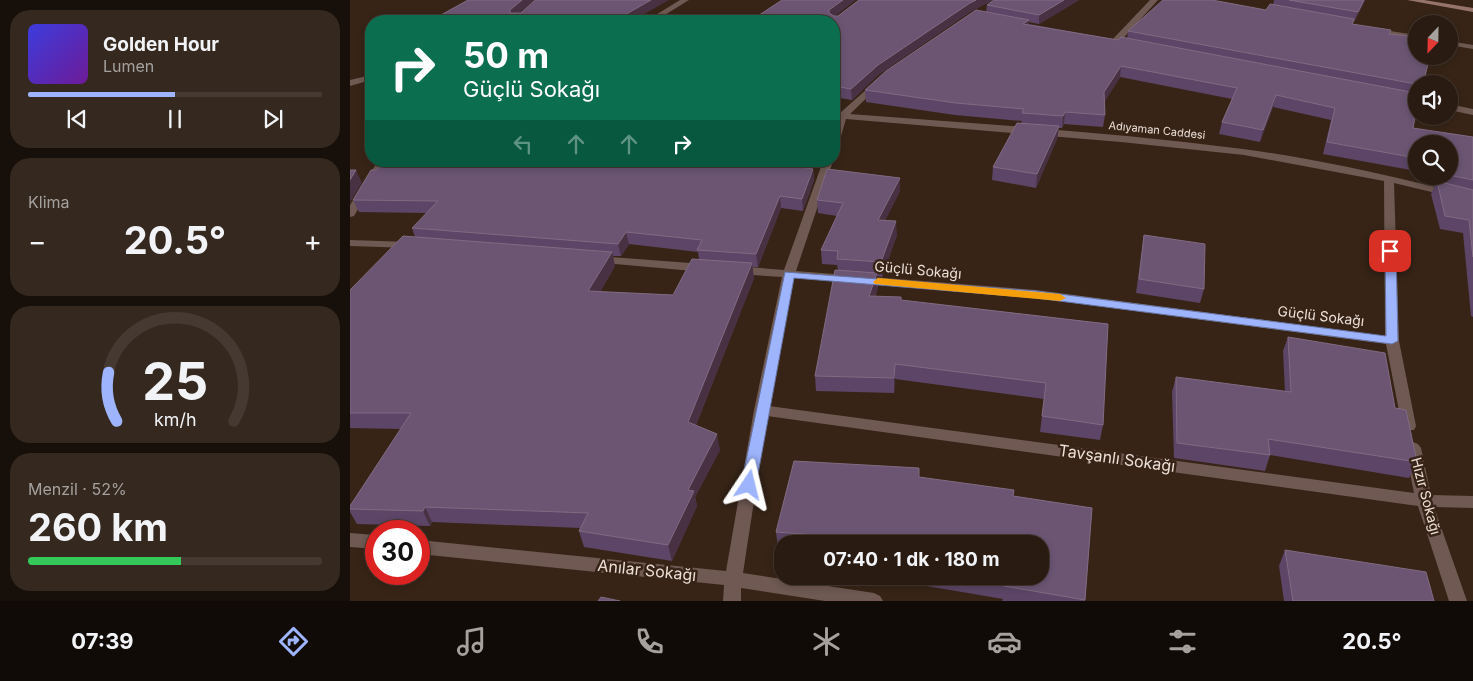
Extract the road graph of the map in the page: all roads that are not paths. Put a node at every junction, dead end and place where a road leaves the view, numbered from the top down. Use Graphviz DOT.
graph roads {
  1 [pos="685,0"];
  2 [pos="1154,0"];
  3 [pos="1411,0"];
  4 [pos="1473,10"];
  5 [pos="660,15"];
  6 [pos="1368,29"];
  7 [pos="1408,36"];
  8 [pos="1104,41"];
  9 [pos="1114,43"];
  10 [pos="1458,44"];
  11 [pos="1124,45"];
  12 [pos="1473,47"];
  13 [pos="365,79"];
  14 [pos="882,79"];
  15 [pos="350,83"];
  16 [pos="1458,110"];
  17 [pos="1473,112"];
  18 [pos="840,114"];
  19 [pos="840,115"];
  20 [pos="379,167"];
  21 [pos="826,167"];
  22 [pos="1389,179"];
  23 [pos="1473,199"];
  24 [pos="350,214"];
  25 [pos="350,243"];
  26 [pos="418,246"];
  27 [pos="584,259"];
  28 [pos="789,274"];
  29 [pos="1392,341"];
  30 [pos="761,410"];
  31 [pos="1424,501"];
  32 [pos="1473,502"];
  33 [pos="350,540"];
  34 [pos="365,541"];
  35 [pos="430,548"];
  36 [pos="733,579"];
  37 [pos="732,601"];
  38 [pos="874,601"];
  39 [pos="1458,601"];
  1 -- 5 [label="street"];
  2 -- 9 [label="street"];
  3 -- 4 [label="main road"];
  6 -- 7 [label="street"];
  8 -- 9 [label="street"];
  9 -- 11 [label="street"];
  10 -- 12 [label="street"];
  13 -- 15 [label="street"];
  14 -- 18 [label="street"];
  16 -- 17 [label="street"];
  19 -- 22 [label="street, Adıyaman Caddesi"];
  20 -- 24 [label="street"];
  21 -- 28 [label="street"];
  22 -- 23 [label="street, Adıyaman Caddesi"];
  22 -- 29 [label="street, Hızır Sokağı"];
  25 -- 26 [label="street"];
  27 -- 28 [label="street, Güçlü Sokağı"];
  28 -- 29 [label="street, Güçlü Sokağı"];
  28 -- 30 [label="street"];
  29 -- 31 [label="street, Hızır Sokağı"];
  30 -- 31 [label="street, Tavşanlı Sokağı"];
  30 -- 36 [label="street"];
  31 -- 32 [label="street, Tavşanlı Sokağı"];
  31 -- 39 [label="street, Hızır Sokağı"];
  33 -- 34 [label="street"];
  35 -- 36 [label="street, Anılar Sokağı"];
  36 -- 37 [label="street"];
  36 -- 38 [label="street, Anılar Sokağı"];
}
